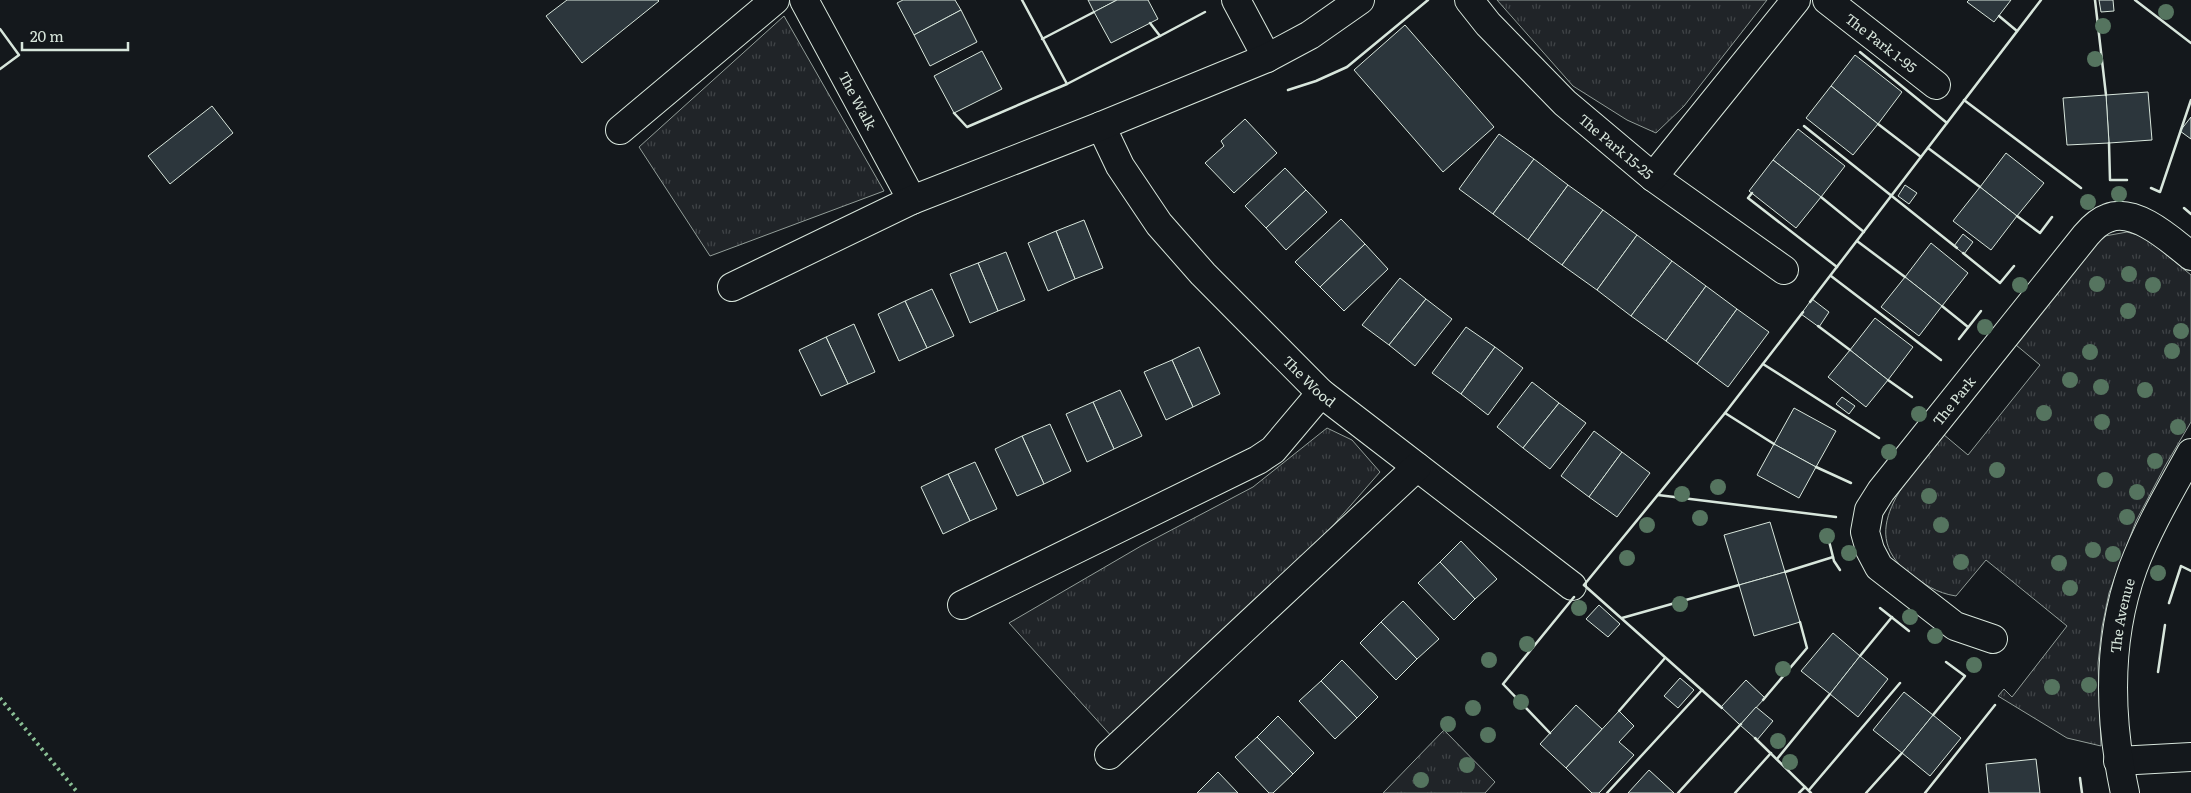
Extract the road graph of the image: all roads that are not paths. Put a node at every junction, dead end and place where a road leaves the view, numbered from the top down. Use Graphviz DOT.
graph roads {
  1 [pos="776,0"];
  2 [pos="804,0"];
  3 [pos="1236,0"];
  4 [pos="1360,0"];
  5 [pos="1469,0"];
  6 [pos="1796,0"];
  7 [pos="1827,0"];
  8 [pos="1267,58"];
  9 [pos="1936,85"];
  10 [pos="1101,126"];
  11 [pos="620,130"];
  12 [pos="1653,177"];
  13 [pos="912,200"];
  14 [pos="2191,256"];
  15 [pos="1784,270"];
  16 [pos="732,288"];
  17 [pos="1321,393"];
  18 [pos="2191,453"];
  19 [pos="1417,466"];
  20 [pos="1572,586"];
  21 [pos="962,605"];
  22 [pos="1993,639"];
  23 [pos="1109,755"];
  24 [pos="2191,758"];
  25 [pos="2118,761"];
  26 [pos="2124,793"];
  1 -- 11 [label="street"];
  2 -- 13 [label="street, The Walk"];
  3 -- 8 [label="street"];
  4 -- 8 [label="street"];
  5 -- 12 [label="street, The Park 15-25"];
  6 -- 12 [label="street"];
  7 -- 9 [label="street, The Park 1-95"];
  8 -- 10 [label="street"];
  10 -- 13 [label="street"];
  10 -- 17 [label="street, The Wood"];
  12 -- 15 [label="street, The Park 15-25"];
  13 -- 16 [label="street"];
  14 -- 22 [label="street, The Park"];
  17 -- 19 [label="street, The Wood"];
  17 -- 21 [label="street"];
  18 -- 25 [label="street, The Avenue"];
  19 -- 20 [label="street, The Wood"];
  19 -- 23 [label="street"];
  24 -- 25 [label="street"];
  25 -- 26 [label="street, The Avenue"];
}
